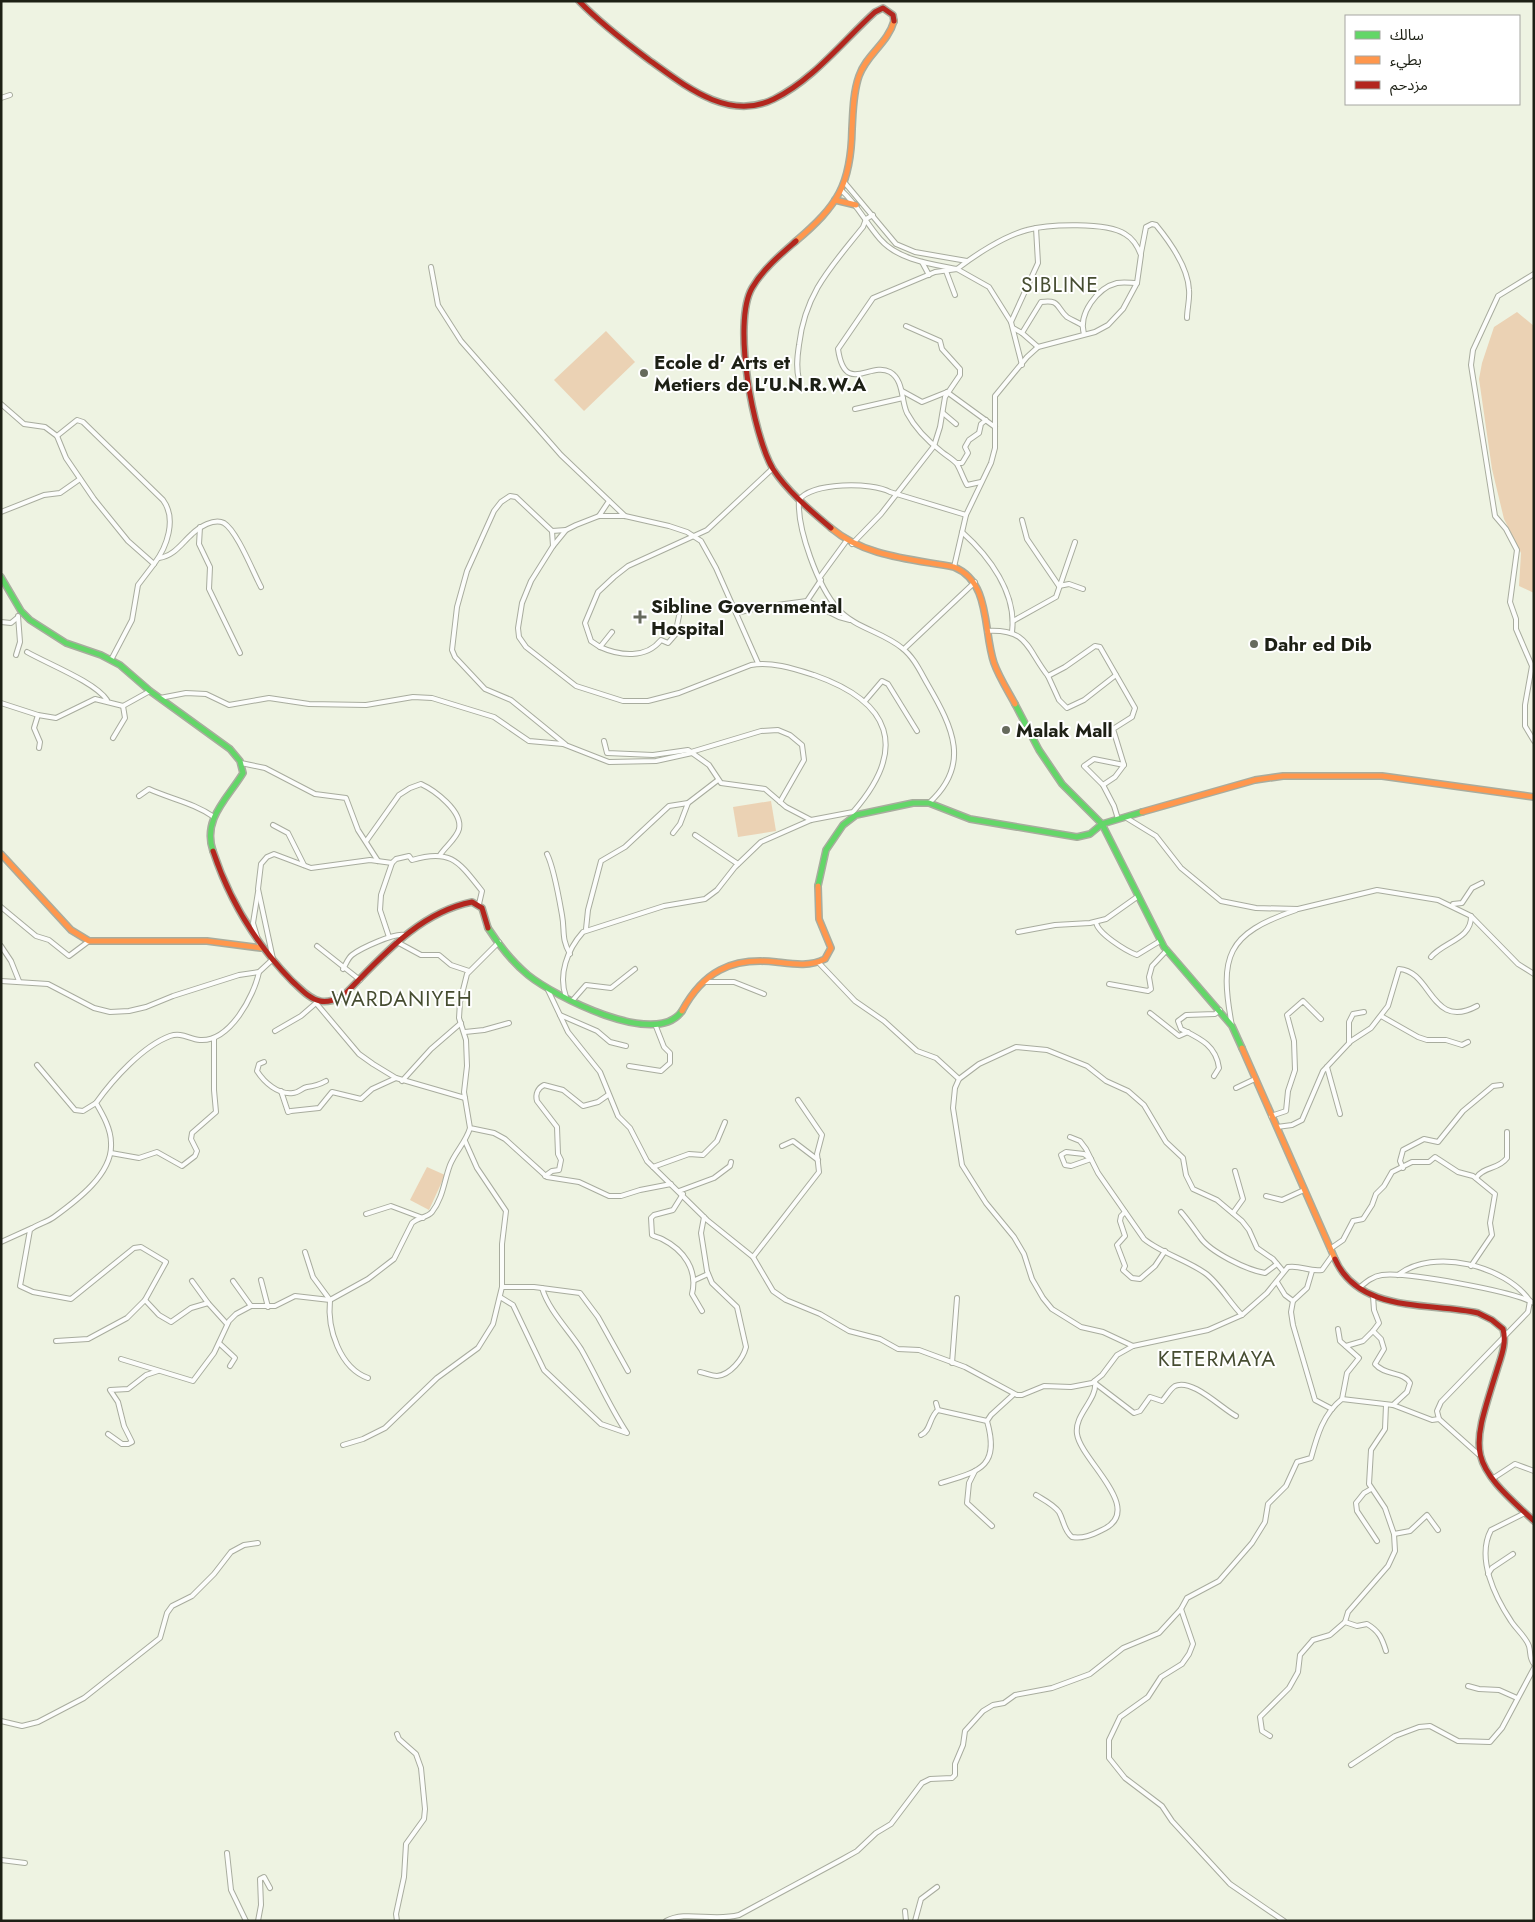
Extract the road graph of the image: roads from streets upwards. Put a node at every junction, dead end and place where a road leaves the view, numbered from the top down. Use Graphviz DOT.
graph roads {
  1 [pos="579,1"];
  2 [pos="10,95"];
  3 [pos="1,98"];
  4 [pos="845,182"];
  5 [pos="841,190"];
  6 [pos="854,192"];
  7 [pos="849,197"];
  8 [pos="835,200"];
  9 [pos="856,205"];
  10 [pos="873,215"];
  11 [pos="866,219"];
  12 [pos="1036,228"];
  13 [pos="895,243"];
  14 [pos="890,249"];
  15 [pos="914,252"];
  16 [pos="1141,255"];
  17 [pos="939,257"];
  18 [pos="911,258"];
  19 [pos="920,260"];
  20 [pos="967,261"];
  21 [pos="938,265"];
  22 [pos="431,267"];
  23 [pos="957,269"];
  24 [pos="946,271"];
  25 [pos="1534,274"];
  26 [pos="929,275"];
  27 [pos="1137,283"];
  28 [pos="955,294"];
  29 [pos="1187,318"];
  30 [pos="1011,322"];
  31 [pos="1082,325"];
  32 [pos="906,326"];
  33 [pos="1013,328"];
  34 [pos="1022,333"];
  35 [pos="1084,334"];
  36 [pos="1038,347"];
  37 [pos="1022,364"];
  38 [pos="799,380"];
  39 [pos="902,390"];
  40 [pos="947,392"];
  41 [pos="903,398"];
  42 [pos="1,404"];
  43 [pos="854,409"];
  44 [pos="943,413"];
  45 [pos="986,420"];
  46 [pos="956,424"];
  47 [pos="995,427"];
  48 [pos="57,436"];
  49 [pos="934,446"];
  50 [pos="956,463"];
  51 [pos="772,469"];
  52 [pos="80,479"];
  53 [pos="980,482"];
  54 [pos="898,493"];
  55 [pos="799,500"];
  56 [pos="609,501"];
  57 [pos="1,512"];
  58 [pos="966,515"];
  59 [pos="599,516"];
  60 [pos="625,516"];
  61 [pos="1022,520"];
  62 [pos="200,527"];
  63 [pos="566,530"];
  64 [pos="552,531"];
  65 [pos="962,532"];
  66 [pos="696,537"];
  67 [pos="849,542"];
  68 [pos="1075,542"];
  69 [pos="553,546"];
  70 [pos="159,558"];
  71 [pos="154,564"];
  72 [pos="954,567"];
  73 [pos="1,577"];
  74 [pos="820,578"];
  75 [pos="975,582"];
  76 [pos="1059,586"];
  77 [pos="260,587"];
  78 [pos="1083,589"];
  79 [pos="807,601"];
  80 [pos="736,613"];
  81 [pos="19,614"];
  82 [pos="679,616"];
  83 [pos="851,620"];
  84 [pos="1013,621"];
  85 [pos="1,622"];
  86 [pos="987,631"];
  87 [pos="612,632"];
  88 [pos="1012,632"];
  89 [pos="600,647"];
  90 [pos="904,649"];
  91 [pos="27,652"];
  92 [pos="240,653"];
  93 [pos="16,655"];
  94 [pos="111,660"];
  95 [pos="758,664"];
  96 [pos="1116,675"];
  97 [pos="1048,676"];
  98 [pos="150,691"];
  99 [pos="160,698"];
  100 [pos="107,700"];
  101 [pos="865,701"];
  102 [pos="1,703"];
  103 [pos="123,706"];
  104 [pos="38,715"];
  105 [pos="918,731"];
  106 [pos="113,738"];
  107 [pos="604,741"];
  108 [pos="1534,741"];
  109 [pos="566,745"];
  110 [pos="40,748"];
  111 [pos="692,752"];
  112 [pos="241,763"];
  113 [pos="1124,765"];
  114 [pos="718,780"];
  115 [pos="1103,785"];
  116 [pos="139,796"];
  117 [pos="1534,797"];
  118 [pos="780,802"];
  119 [pos="688,804"];
  120 [pos="929,804"];
  121 [pos="854,814"];
  122 [pos="1124,817"];
  123 [pos="214,818"];
  124 [pos="1118,819"];
  125 [pos="810,820"];
  126 [pos="1102,824"];
  127 [pos="273,825"];
  128 [pos="673,833"];
  129 [pos="695,835"];
  130 [pos="367,840"];
  131 [pos="1,854"];
  132 [pos="547,854"];
  133 [pos="440,855"];
  134 [pos="378,861"];
  135 [pos="392,863"];
  136 [pos="738,864"];
  137 [pos="304,865"];
  138 [pos="1482,882"];
  139 [pos="258,889"];
  140 [pos="1137,897"];
  141 [pos="479,904"];
  142 [pos="1451,904"];
  143 [pos="1,908"];
  144 [pos="1298,909"];
  145 [pos="1472,916"];
  146 [pos="1096,922"];
  147 [pos="586,930"];
  148 [pos="1018,932"];
  149 [pos="404,935"];
  150 [pos="389,937"];
  151 [pos="1160,940"];
  152 [pos="89,941"];
  153 [pos="396,942"];
  154 [pos="499,942"];
  155 [pos="1,946"];
  156 [pos="317,946"];
  157 [pos="261,948"];
  158 [pos="1167,950"];
  159 [pos="570,954"];
  160 [pos="1431,957"];
  161 [pos="273,959"];
  162 [pos="818,963"];
  163 [pos="635,968"];
  164 [pos="343,969"];
  165 [pos="469,971"];
  166 [pos="258,972"];
  167 [pos="1534,974"];
  168 [pos="360,980"];
  169 [pos="1,981"];
  170 [pos="19,981"];
  171 [pos="701,983"];
  172 [pos="1109,984"];
  173 [pos="548,990"];
  174 [pos="764,994"];
  175 [pos="566,998"];
  176 [pos="572,1001"];
  177 [pos="316,1002"];
  178 [pos="1477,1006"];
  179 [pos="1220,1010"];
  180 [pos="1364,1012"];
  181 [pos="1150,1013"];
  182 [pos="560,1015"];
  183 [pos="1381,1016"];
  184 [pos="1321,1019"];
  185 [pos="461,1023"];
  186 [pos="509,1023"];
  187 [pos="655,1024"];
  188 [pos="1232,1026"];
  189 [pos="275,1031"];
  190 [pos="465,1032"];
  191 [pos="1188,1032"];
  192 [pos="214,1038"];
  193 [pos="1468,1042"];
  194 [pos="1349,1043"];
  195 [pos="626,1046"];
  196 [pos="264,1062"];
  197 [pos="37,1065"];
  198 [pos="630,1066"];
  199 [pos="1327,1067"];
  200 [pos="1214,1076"];
  201 [pos="396,1078"];
  202 [pos="960,1079"];
  203 [pos="1255,1079"];
  204 [pos="326,1081"];
  205 [pos="402,1081"];
  206 [pos="1501,1085"];
  207 [pos="1236,1088"];
  208 [pos="281,1091"];
  209 [pos="608,1095"];
  210 [pos="464,1098"];
  211 [pos="798,1100"];
  212 [pos="96,1103"];
  213 [pos="1340,1114"];
  214 [pos="1271,1116"];
  215 [pos="725,1122"];
  216 [pos="1277,1127"];
  217 [pos="470,1128"];
  218 [pos="1507,1132"];
  219 [pos="1070,1137"];
  220 [pos="465,1141"];
  221 [pos="782,1146"];
  222 [pos="110,1153"];
  223 [pos="1091,1159"];
  224 [pos="818,1160"];
  225 [pos="731,1162"];
  226 [pos="653,1167"];
  227 [pos="1403,1168"];
  228 [pos="1235,1171"];
  229 [pos="545,1176"];
  230 [pos="1476,1178"];
  231 [pos="671,1184"];
  232 [pos="1304,1190"];
  233 [pos="681,1192"];
  234 [pos="1266,1196"];
  235 [pos="1124,1212"];
  236 [pos="1181,1212"];
  237 [pos="1233,1213"];
  238 [pos="366,1214"];
  239 [pos="704,1217"];
  240 [pos="423,1218"];
  241 [pos="32,1228"];
  242 [pos="1,1242"];
  243 [pos="1330,1250"];
  244 [pos="1165,1251"];
  245 [pos="305,1252"];
  246 [pos="1332,1256"];
  247 [pos="753,1257"];
  248 [pos="1277,1264"];
  249 [pos="1471,1266"];
  250 [pos="1312,1271"];
  251 [pos="1283,1272"];
  252 [pos="708,1274"];
  253 [pos="1398,1275"];
  254 [pos="261,1280"];
  255 [pos="696,1280"];
  256 [pos="192,1281"];
  257 [pos="233,1281"];
  258 [pos="1277,1282"];
  259 [pos="502,1287"];
  260 [pos="542,1288"];
  261 [pos="1359,1288"];
  262 [pos="1373,1296"];
  263 [pos="500,1297"];
  264 [pos="957,1298"];
  265 [pos="145,1300"];
  266 [pos="330,1300"];
  267 [pos="1293,1301"];
  268 [pos="1532,1302"];
  269 [pos="208,1303"];
  270 [pos="251,1306"];
  271 [pos="268,1307"];
  272 [pos="702,1311"];
  273 [pos="1242,1315"];
  274 [pos="227,1324"];
  275 [pos="1338,1329"];
  276 [pos="1373,1331"];
  277 [pos="1505,1334"];
  278 [pos="56,1341"];
  279 [pos="219,1343"];
  280 [pos="1133,1346"];
  281 [pos="1346,1346"];
  282 [pos="121,1360"];
  283 [pos="952,1363"];
  284 [pos="230,1366"];
  285 [pos="158,1371"];
  286 [pos="628,1371"];
  287 [pos="700,1372"];
  288 [pos="368,1378"];
  289 [pos="1095,1383"];
  290 [pos="1014,1394"];
  291 [pos="1342,1399"];
  292 [pos="936,1402"];
  293 [pos="1386,1405"];
  294 [pos="1393,1405"];
  295 [pos="1332,1409"];
  296 [pos="938,1410"];
  297 [pos="1236,1416"];
  298 [pos="1439,1419"];
  299 [pos="987,1421"];
  300 [pos="108,1434"];
  301 [pos="921,1435"];
  302 [pos="343,1445"];
  303 [pos="1478,1454"];
  304 [pos="975,1471"];
  305 [pos="1534,1471"];
  306 [pos="1492,1479"];
  307 [pos="941,1483"];
  308 [pos="1371,1489"];
  309 [pos="1036,1495"];
  310 [pos="1525,1513"];
  311 [pos="1534,1521"];
  312 [pos="992,1526"];
  313 [pos="1438,1530"];
  314 [pos="1394,1534"];
  315 [pos="1377,1541"];
  316 [pos="258,1542"];
  317 [pos="1513,1554"];
  318 [pos="1488,1574"];
  319 [pos="1181,1609"];
  320 [pos="1345,1622"];
  321 [pos="1386,1651"];
  322 [pos="1534,1666"];
  323 [pos="1468,1686"];
  324 [pos="1517,1698"];
  325 [pos="1,1720"];
  326 [pos="397,1734"];
  327 [pos="1270,1736"];
  328 [pos="1351,1765"];
  329 [pos="227,1853"];
  330 [pos="1,1860"];
  331 [pos="25,1863"];
  332 [pos="937,1887"];
  333 [pos="270,1888"];
  334 [pos="904,1911"];
  335 [pos="246,1920"];
  336 [pos="258,1921"];
  337 [pos="397,1921"];
  338 [pos="666,1921"];
  339 [pos="906,1921"];
  340 [pos="916,1921"];
  341 [pos="1284,1921"];
  1 -- 4 [label="street"];
  2 -- 3 [label="street"];
  4 -- 5 [label="street"];
  4 -- 6 [label="street"];
  5 -- 7 [label="street"];
  5 -- 8 [label="street"];
  6 -- 7 [label="street"];
  6 -- 10 [label="street"];
  7 -- 9 [label="street"];
  8 -- 9 [label="street"];
  8 -- 51 [label="street"];
  9 -- 11 [label="street"];
  10 -- 11 [label="street"];
  10 -- 13 [label="street"];
  11 -- 14 [label="street"];
  11 -- 38 [label="street"];
  12 -- 16 [label="street"];
  12 -- 20 [label="street"];
  12 -- 30 [label="street"];
  13 -- 14 [label="street"];
  13 -- 15 [label="street"];
  14 -- 18 [label="street"];
  15 -- 17 [label="street"];
  15 -- 18 [label="street"];
  16 -- 27 [label="street"];
  16 -- 29 [label="street"];
  17 -- 20 [label="street"];
  17 -- 21 [label="street"];
  18 -- 19 [label="street"];
  19 -- 21 [label="street"];
  19 -- 26 [label="street"];
  20 -- 23 [label="street"];
  21 -- 23 [label="street"];
  21 -- 26 [label="street"];
  22 -- 56 [label="street"];
  23 -- 24 [label="street"];
  23 -- 30 [label="street"];
  24 -- 26 [label="street"];
  24 -- 28 [label="street"];
  25 -- 108 [label="street"];
  26 -- 39 [label="street"];
  27 -- 31 [label="street"];
  27 -- 35 [label="street"];
  30 -- 33 [label="street"];
  31 -- 34 [label="street"];
  31 -- 35 [label="street"];
  32 -- 40 [label="street"];
  33 -- 34 [label="street"];
  33 -- 37 [label="street"];
  34 -- 36 [label="street"];
  35 -- 36 [label="street"];
  36 -- 37 [label="street"];
  37 -- 47 [label="street"];
  39 -- 40 [label="street"];
  39 -- 41 [label="street"];
  40 -- 44 [label="street"];
  40 -- 45 [label="street"];
  41 -- 43 [label="street"];
  41 -- 49 [label="street"];
  42 -- 48 [label="street"];
  44 -- 46 [label="street"];
  44 -- 49 [label="street"];
  45 -- 47 [label="street"];
  45 -- 50 [label="street"];
  47 -- 53 [label="street"];
  48 -- 52 [label="street"];
  48 -- 70 [label="street"];
  49 -- 50 [label="street"];
  49 -- 54 [label="street"];
  50 -- 53 [label="street"];
  51 -- 55 [label="street"];
  51 -- 66 [label="street"];
  52 -- 57 [label="street"];
  52 -- 71 [label="street"];
  53 -- 58 [label="street"];
  54 -- 55 [label="street"];
  54 -- 58 [label="street"];
  54 -- 67 [label="street"];
  55 -- 67 [label="street"];
  55 -- 74 [label="street"];
  56 -- 59 [label="street"];
  56 -- 60 [label="street"];
  58 -- 65 [label="street"];
  59 -- 60 [label="street"];
  59 -- 63 [label="street"];
  60 -- 66 [label="street"];
  61 -- 76 [label="street"];
  62 -- 70 [label="street"];
  62 -- 77 [label="street"];
  62 -- 92 [label="street"];
  63 -- 64 [label="street"];
  63 -- 69 [label="street"];
  64 -- 69 [label="street"];
  64 -- 109 [label="street"];
  65 -- 72 [label="street"];
  65 -- 84 [label="street"];
  66 -- 80 [label="street"];
  66 -- 89 [label="street"];
  67 -- 72 [label="street"];
  67 -- 74 [label="street"];
  68 -- 76 [label="street"];
  69 -- 95 [label="street"];
  70 -- 71 [label="street"];
  71 -- 94 [label="street"];
  72 -- 75 [label="street"];
  73 -- 81 [label="street"];
  74 -- 79 [label="street"];
  74 -- 83 [label="street"];
  75 -- 86 [label="street"];
  75 -- 90 [label="street"];
  76 -- 78 [label="street"];
  76 -- 84 [label="street"];
  79 -- 80 [label="street"];
  79 -- 83 [label="street"];
  80 -- 95 [label="street"];
  81 -- 85 [label="street"];
  81 -- 93 [label="street"];
  81 -- 94 [label="street"];
  82 -- 89 [label="street"];
  83 -- 90 [label="street"];
  84 -- 88 [label="street"];
  86 -- 88 [label="street"];
  86 -- 126 [label="street"];
  87 -- 89 [label="street"];
  88 -- 97 [label="street"];
  90 -- 120 [label="street"];
  91 -- 100 [label="street"];
  94 -- 98 [label="street"];
  95 -- 101 [label="street"];
  96 -- 97 [label="street"];
  96 -- 97 [label="street"];
  96 -- 113 [label="street"];
  98 -- 99 [label="street"];
  98 -- 103 [label="street"];
  99 -- 109 [label="street"];
  99 -- 112 [label="street"];
  100 -- 103 [label="street"];
  100 -- 104 [label="street"];
  101 -- 105 [label="street"];
  101 -- 121 [label="street"];
  102 -- 104 [label="street"];
  103 -- 106 [label="street"];
  104 -- 110 [label="street"];
  107 -- 111 [label="street"];
  109 -- 111 [label="street"];
  111 -- 114 [label="street"];
  111 -- 118 [label="street"];
  112 -- 123 [label="street"];
  112 -- 130 [label="street"];
  113 -- 115 [label="street"];
  113 -- 115 [label="street"];
  114 -- 118 [label="street"];
  114 -- 119 [label="street"];
  115 -- 124 [label="street"];
  116 -- 123 [label="street"];
  117 -- 122 [label="street"];
  118 -- 125 [label="street"];
  119 -- 128 [label="street"];
  119 -- 147 [label="street"];
  120 -- 121 [label="street"];
  120 -- 126 [label="street"];
  121 -- 125 [label="street"];
  121 -- 162 [label="street"];
  122 -- 124 [label="street"];
  122 -- 144 [label="street"];
  123 -- 157 [label="street"];
  124 -- 126 [label="street"];
  125 -- 136 [label="street"];
  126 -- 140 [label="street"];
  127 -- 137 [label="street"];
  129 -- 136 [label="street"];
  130 -- 133 [label="street"];
  130 -- 134 [label="street"];
  131 -- 152 [label="street"];
  132 -- 159 [label="street"];
  133 -- 135 [label="street"];
  133 -- 141 [label="street"];
  134 -- 135 [label="street"];
  134 -- 137 [label="street"];
  135 -- 150 [label="street"];
  136 -- 147 [label="street"];
  137 -- 139 [label="street"];
  138 -- 142 [label="street"];
  139 -- 157 [label="street"];
  139 -- 161 [label="street"];
  140 -- 146 [label="street"];
  140 -- 151 [label="street"];
  141 -- 149 [label="street"];
  141 -- 154 [label="street"];
  142 -- 144 [label="street"];
  142 -- 145 [label="street"];
  143 -- 152 [label="street"];
  144 -- 188 [label="street"];
  145 -- 160 [label="street"];
  145 -- 167 [label="street"];
  146 -- 148 [label="street"];
  146 -- 151 [label="street"];
  147 -- 159 [label="street"];
  149 -- 150 [label="street"];
  149 -- 153 [label="street"];
  150 -- 164 [label="street"];
  151 -- 158 [label="street"];
  152 -- 157 [label="street"];
  153 -- 165 [label="street"];
  153 -- 168 [label="street"];
  154 -- 165 [label="street"];
  154 -- 173 [label="street"];
  155 -- 170 [label="street"];
  156 -- 164 [label="street"];
  157 -- 161 [label="street"];
  158 -- 172 [label="street"];
  158 -- 179 [label="street"];
  159 -- 175 [label="street"];
  161 -- 166 [label="street"];
  161 -- 177 [label="street"];
  162 -- 171 [label="street"];
  162 -- 202 [label="street"];
  163 -- 176 [label="street"];
  164 -- 168 [label="street"];
  165 -- 185 [label="street"];
  166 -- 170 [label="street"];
  166 -- 192 [label="street"];
  168 -- 177 [label="street"];
  169 -- 170 [label="street"];
  171 -- 174 [label="street"];
  171 -- 187 [label="street"];
  173 -- 175 [label="street"];
  173 -- 182 [label="street"];
  175 -- 176 [label="street"];
  176 -- 187 [label="street"];
  177 -- 189 [label="street"];
  177 -- 201 [label="street"];
  178 -- 183 [label="street"];
  179 -- 188 [label="street"];
  179 -- 191 [label="street"];
  180 -- 194 [label="street"];
  181 -- 191 [label="street"];
  182 -- 195 [label="street"];
  182 -- 209 [label="street"];
  183 -- 193 [label="street"];
  183 -- 194 [label="street"];
  184 -- 214 [label="street"];
  185 -- 190 [label="street"];
  185 -- 205 [label="street"];
  186 -- 190 [label="street"];
  187 -- 198 [label="street"];
  188 -- 203 [label="street"];
  190 -- 210 [label="street"];
  191 -- 200 [label="street"];
  192 -- 212 [label="street"];
  192 -- 222 [label="street"];
  194 -- 199 [label="street"];
  196 -- 208 [label="street"];
  197 -- 212 [label="street"];
  199 -- 213 [label="street"];
  199 -- 216 [label="street"];
  201 -- 205 [label="street"];
  201 -- 208 [label="street"];
  202 -- 237 [label="street"];
  202 -- 280 [label="street"];
  203 -- 207 [label="street"];
  203 -- 214 [label="street"];
  204 -- 208 [label="street"];
  205 -- 210 [label="street"];
  206 -- 227 [label="street"];
  209 -- 226 [label="street"];
  209 -- 229 [label="street"];
  210 -- 217 [label="street"];
  211 -- 224 [label="street"];
  212 -- 222 [label="street"];
  214 -- 216 [label="street"];
  215 -- 226 [label="street"];
  216 -- 232 [label="street"];
  217 -- 220 [label="street"];
  217 -- 229 [label="street"];
  218 -- 230 [label="street"];
  219 -- 223 [label="street"];
  220 -- 240 [label="street"];
  220 -- 259 [label="street"];
  221 -- 224 [label="street"];
  222 -- 241 [label="street"];
  223 -- 223 [label="street"];
  223 -- 235 [label="street"];
  224 -- 247 [label="street"];
  225 -- 233 [label="street"];
  226 -- 231 [label="street"];
  227 -- 230 [label="street"];
  227 -- 243 [label="street"];
  228 -- 237 [label="street"];
  229 -- 231 [label="street"];
  230 -- 249 [label="street"];
  231 -- 233 [label="street"];
  232 -- 234 [label="street"];
  232 -- 243 [label="street"];
  233 -- 239 [label="street"];
  233 -- 255 [label="street"];
  235 -- 244 [label="street"];
  235 -- 244 [label="street"];
  236 -- 248 [label="street"];
  237 -- 248 [label="street"];
  238 -- 240 [label="street"];
  239 -- 247 [label="street"];
  239 -- 252 [label="street"];
  240 -- 266 [label="street"];
  241 -- 242 [label="street"];
  241 -- 265 [label="street"];
  243 -- 246 [label="street"];
  244 -- 273 [label="street"];
  245 -- 266 [label="street"];
  246 -- 250 [label="street"];
  246 -- 261 [label="street"];
  247 -- 283 [label="street"];
  248 -- 251 [label="street"];
  249 -- 253 [label="street"];
  249 -- 268 [label="street"];
  250 -- 251 [label="street"];
  250 -- 267 [label="street"];
  251 -- 258 [label="street"];
  252 -- 255 [label="street"];
  252 -- 287 [label="street"];
  253 -- 261 [label="street"];
  253 -- 268 [label="street"];
  254 -- 271 [label="street"];
  255 -- 272 [label="street"];
  256 -- 269 [label="street"];
  257 -- 270 [label="street"];
  258 -- 267 [label="street"];
  258 -- 273 [label="street"];
  259 -- 260 [label="street"];
  259 -- 263 [label="street"];
  260 -- 263 [label="street"];
  260 -- 286 [label="street"];
  261 -- 262 [label="street"];
  262 -- 276 [label="street"];
  262 -- 277 [label="street"];
  263 -- 302 [label="street"];
  264 -- 283 [label="street"];
  265 -- 269 [label="street"];
  265 -- 278 [label="street"];
  266 -- 271 [label="street"];
  266 -- 288 [label="street"];
  267 -- 295 [label="street"];
  268 -- 277 [label="street"];
  269 -- 274 [label="street"];
  270 -- 271 [label="street"];
  270 -- 274 [label="street"];
  273 -- 280 [label="street"];
  274 -- 279 [label="street"];
  275 -- 281 [label="street"];
  276 -- 281 [label="street"];
  276 -- 294 [label="street"];
  277 -- 298 [label="street"];
  277 -- 303 [label="street"];
  279 -- 284 [label="street"];
  279 -- 285 [label="street"];
  280 -- 289 [label="street"];
  281 -- 291 [label="street"];
  282 -- 285 [label="street"];
  283 -- 290 [label="street"];
  285 -- 300 [label="street"];
  289 -- 290 [label="street"];
  289 -- 297 [label="street"];
  289 -- 309 [label="street"];
  290 -- 299 [label="street"];
  291 -- 293 [label="street"];
  291 -- 295 [label="street"];
  292 -- 296 [label="street"];
  293 -- 294 [label="street"];
  293 -- 308 [label="street"];
  294 -- 298 [label="street"];
  295 -- 319 [label="street"];
  296 -- 299 [label="street"];
  296 -- 301 [label="street"];
  298 -- 303 [label="street"];
  299 -- 304 [label="street"];
  303 -- 306 [label="street"];
  304 -- 307 [label="street"];
  304 -- 312 [label="street"];
  305 -- 306 [label="street"];
  306 -- 310 [label="street"];
  308 -- 314 [label="street"];
  308 -- 315 [label="street"];
  310 -- 311 [label="street"];
  310 -- 318 [label="street"];
  313 -- 314 [label="street"];
  314 -- 320 [label="street"];
  316 -- 325 [label="street"];
  317 -- 318 [label="street"];
  318 -- 322 [label="street"];
  319 -- 338 [label="street"];
  319 -- 341 [label="street"];
  320 -- 321 [label="street"];
  320 -- 327 [label="street"];
  322 -- 324 [label="street"];
  323 -- 324 [label="street"];
  324 -- 328 [label="street"];
  326 -- 337 [label="street"];
  329 -- 335 [label="street"];
  330 -- 331 [label="street"];
  332 -- 340 [label="street"];
  333 -- 336 [label="street"];
  334 -- 339 [label="street"];
}
